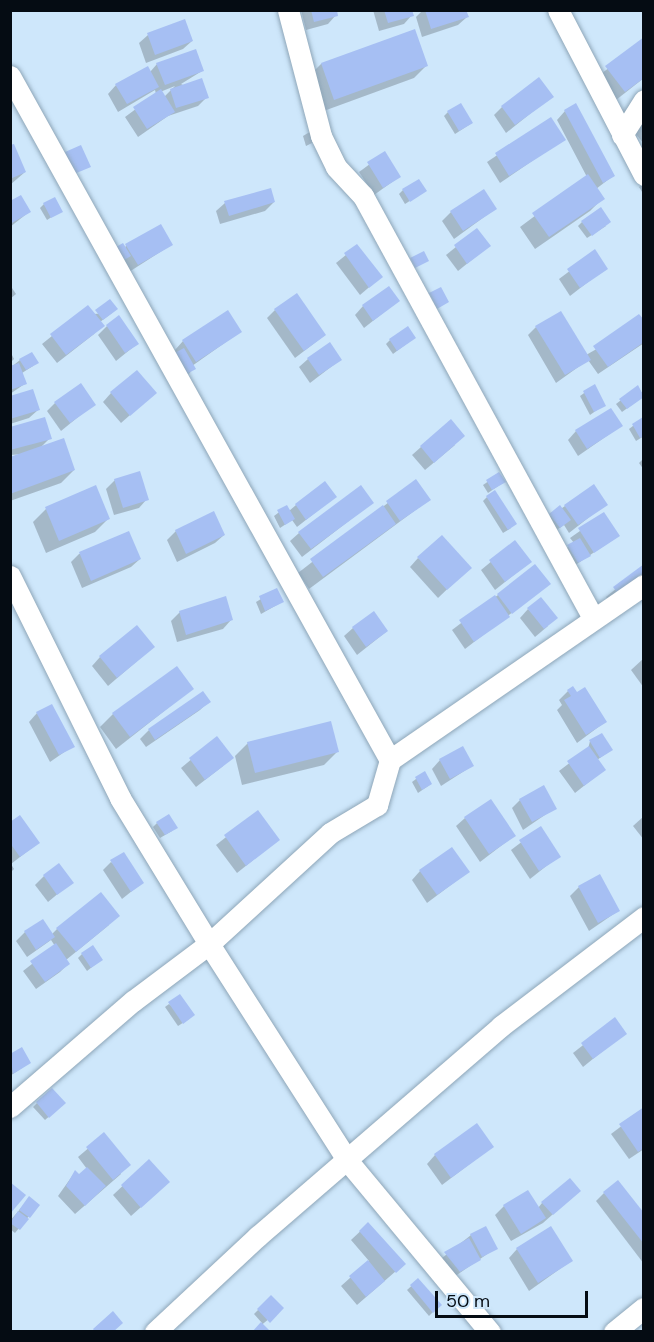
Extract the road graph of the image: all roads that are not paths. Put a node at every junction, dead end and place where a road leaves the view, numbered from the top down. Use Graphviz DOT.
graph roads {
  1 [pos="288,10"];
  2 [pos="558,10"];
  3 [pos="10,76"];
  4 [pos="644,99"];
  5 [pos="622,135"];
  6 [pos="644,175"];
  7 [pos="10,576"];
  8 [pos="644,585"];
  9 [pos="593,617"];
  10 [pos="390,760"];
  11 [pos="644,917"];
  12 [pos="209,944"];
  13 [pos="10,1107"];
  14 [pos="347,1160"];
  15 [pos="644,1308"];
  16 [pos="154,1332"];
  17 [pos="490,1332"];
  18 [pos="614,1332"];
  1 -- 9 [label="street"];
  2 -- 5 [label="street"];
  3 -- 10 [label="street"];
  4 -- 5 [label="street"];
  5 -- 6 [label="street"];
  7 -- 12 [label="street"];
  8 -- 9 [label="street"];
  9 -- 10 [label="street"];
  10 -- 12 [label="street"];
  11 -- 14 [label="street"];
  12 -- 13 [label="street"];
  12 -- 14 [label="street"];
  14 -- 16 [label="street"];
  14 -- 17 [label="street"];
  15 -- 18 [label="street"];
}
